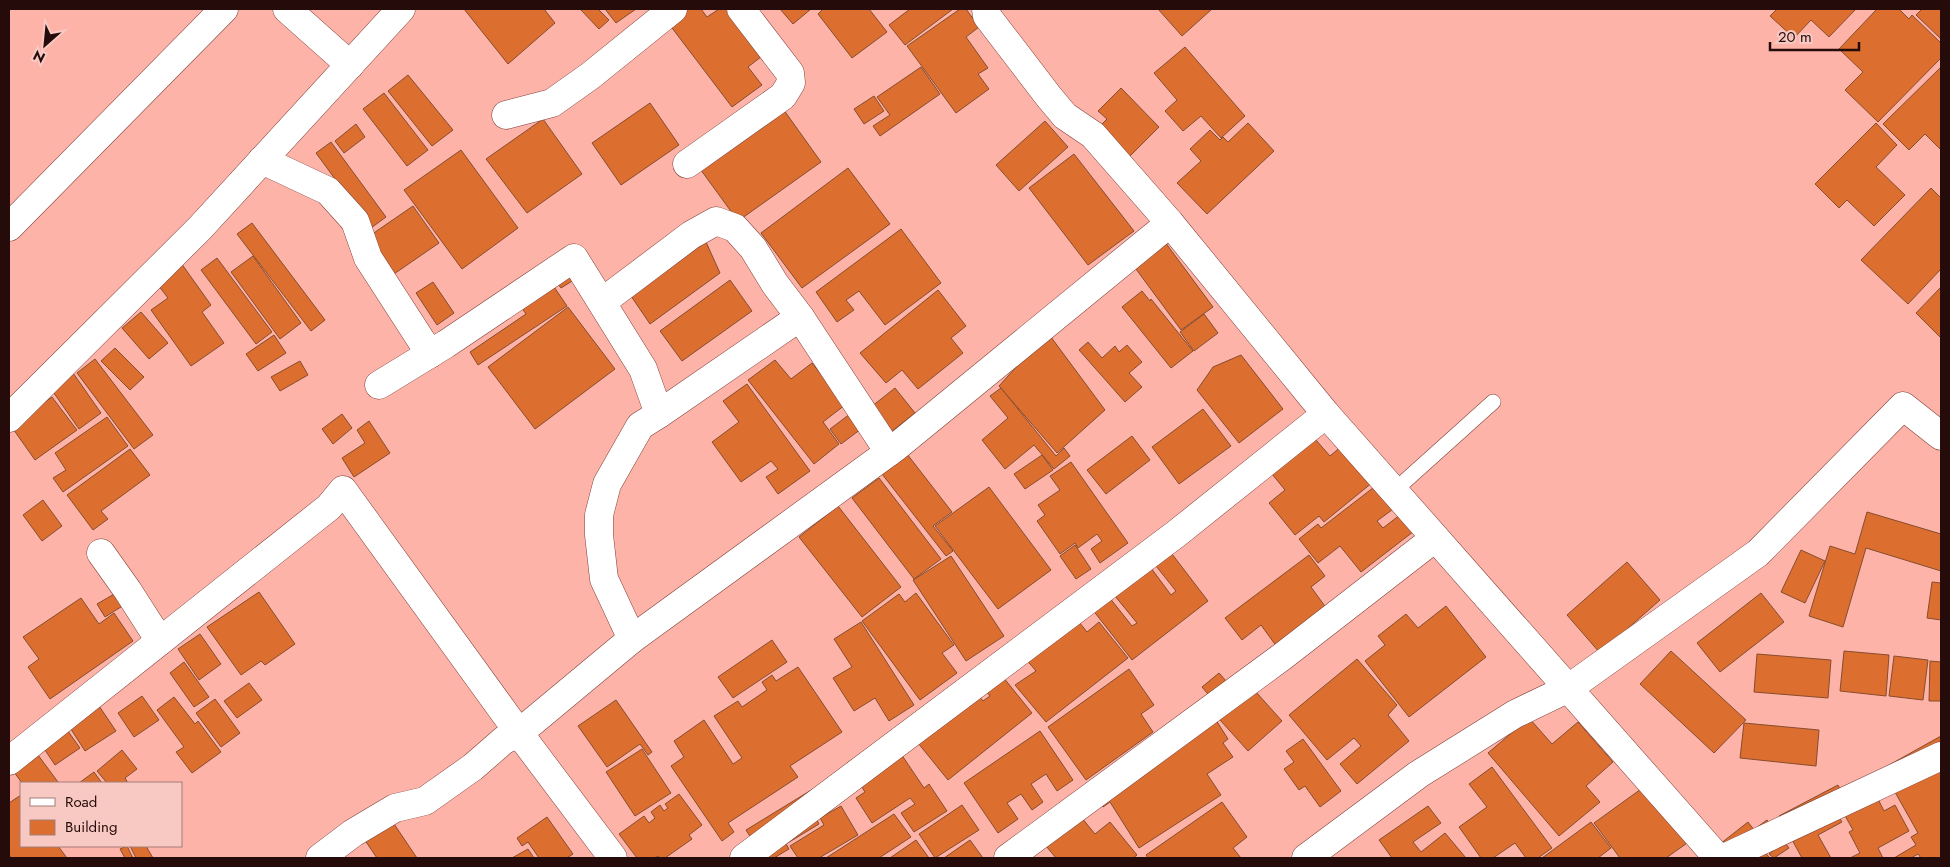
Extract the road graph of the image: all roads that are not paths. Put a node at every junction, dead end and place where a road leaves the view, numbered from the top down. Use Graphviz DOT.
graph roads {
  1 [pos="224,9"];
  2 [pos="286,9"];
  3 [pos="401,9"];
  4 [pos="673,9"];
  5 [pos="741,9"];
  6 [pos="986,9"];
  7 [pos="350,65"];
  8 [pos="506,115"];
  9 [pos="262,160"];
  10 [pos="687,164"];
  11 [pos="1170,223"];
  12 [pos="9,228"];
  13 [pos="602,302"];
  14 [pos="800,318"];
  15 [pos="430,354"];
  16 [pos="379,385"];
  17 [pos="1492,402"];
  18 [pos="659,414"];
  19 [pos="1326,414"];
  20 [pos="9,418"];
  21 [pos="1941,436"];
  22 [pos="889,452"];
  23 [pos="1394,491"];
  24 [pos="1435,538"];
  25 [pos="101,553"];
  26 [pos="632,639"];
  27 [pos="160,641"];
  28 [pos="1569,688"];
  29 [pos="519,733"];
  30 [pos="1941,756"];
  31 [pos="9,761"];
  32 [pos="320,858"];
  33 [pos="613,858"];
  34 [pos="744,858"];
  35 [pos="1008,858"];
  36 [pos="1306,858"];
  37 [pos="1718,858"];
  38 [pos="1724,858"];
  1 -- 12 [label="street"];
  2 -- 7 [label="street"];
  3 -- 7 [label="street"];
  4 -- 8 [label="street"];
  5 -- 10 [label="street"];
  6 -- 11 [label="street"];
  7 -- 9 [label="street"];
  9 -- 15 [label="street"];
  9 -- 20 [label="street"];
  11 -- 19 [label="street"];
  11 -- 22 [label="street"];
  13 -- 14 [label="street"];
  13 -- 15 [label="street"];
  13 -- 18 [label="street"];
  14 -- 18 [label="street"];
  14 -- 22 [label="street"];
  15 -- 16 [label="street"];
  17 -- 23 [label="lane"];
  18 -- 26 [label="street"];
  19 -- 23 [label="street"];
  19 -- 34 [label="street"];
  21 -- 28 [label="street"];
  22 -- 26 [label="street"];
  23 -- 24 [label="street"];
  24 -- 28 [label="street"];
  24 -- 35 [label="street"];
  25 -- 27 [label="street"];
  26 -- 29 [label="street"];
  27 -- 29 [label="street"];
  27 -- 31 [label="street"];
  28 -- 36 [label="street"];
  28 -- 37 [label="street"];
  29 -- 32 [label="street"];
  29 -- 33 [label="street"];
  30 -- 38 [label="street"];
}
